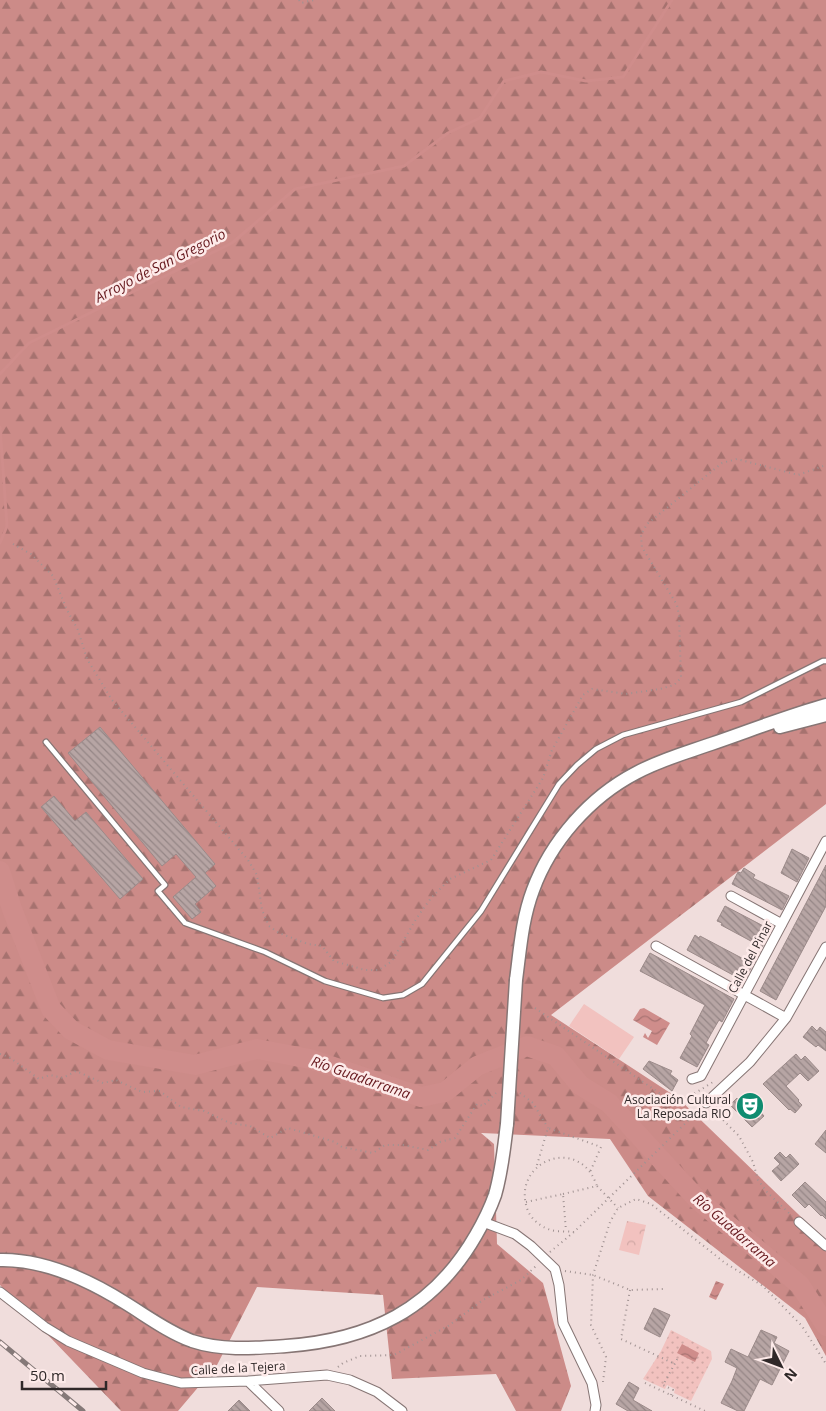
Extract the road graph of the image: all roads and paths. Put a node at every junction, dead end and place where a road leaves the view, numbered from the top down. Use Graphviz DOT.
graph roads {
  1 [pos="299,0"];
  2 [pos="314,0"];
  3 [pos="826,465"];
  4 [pos="13,544"];
  5 [pos="826,661"];
  6 [pos="826,705"];
  7 [pos="826,716"];
  8 [pos="46,742"];
  9 [pos="710,744"];
  10 [pos="826,841"];
  11 [pos="731,896"];
  12 [pos="782,924"];
  13 [pos="656,946"];
  14 [pos="826,947"];
  15 [pos="744,995"];
  16 [pos="535,1008"];
  17 [pos="786,1018"];
  18 [pos="0,1054"];
  19 [pos="719,1078"];
  20 [pos="692,1079"];
  21 [pos="498,1092"];
  22 [pos="519,1092"];
  23 [pos="709,1100"];
  24 [pos="548,1128"];
  25 [pos="537,1166"];
  26 [pos="590,1172"];
  27 [pos="597,1186"];
  28 [pos="562,1194"];
  29 [pos="608,1198"];
  30 [pos="525,1202"];
  31 [pos="618,1208"];
  32 [pos="484,1222"];
  33 [pos="799,1222"];
  34 [pos="566,1232"];
  35 [pos="574,1232"];
  36 [pos="826,1246"];
  37 [pos="544,1258"];
  38 [pos="0,1260"];
  39 [pos="555,1269"];
  40 [pos="593,1275"];
  41 [pos="664,1289"];
  42 [pos="630,1290"];
  43 [pos="0,1292"];
  44 [pos="679,1356"];
  45 [pos="675,1364"];
  46 [pos="826,1364"];
  47 [pos="327,1376"];
  48 [pos="248,1381"];
  49 [pos="645,1383"];
  50 [pos="602,1389"];
  51 [pos="671,1395"];
  52 [pos="279,1411"];
  53 [pos="402,1411"];
  54 [pos="595,1411"];
  55 [pos="705,1411"];
  1 -- 2 [label="path"];
  3 -- 4 [label="path"];
  5 -- 8 [label="lane"];
  6 -- 9 [label="main road"];
  7 -- 9 [label="main road"];
  9 -- 32 [label="main road, bridge"];
  10 -- 12 [label="street, Calle del Pinar"];
  11 -- 12 [label="street"];
  12 -- 15 [label="street, Calle del Pinar"];
  13 -- 15 [label="street"];
  14 -- 17 [label="street"];
  15 -- 17 [label="street"];
  15 -- 20 [label="street, Calle del Pinar"];
  16 -- 19 [label="path"];
  17 -- 23 [label="street"];
  18 -- 21 [label="path"];
  22 -- 24 [label="path"];
  23 -- 29 [label="path"];
  23 -- 33 [label="path"];
  24 -- 25 [label="path"];
  24 -- 26 [label="path"];
  25 -- 26 [label="path"];
  25 -- 30 [label="path"];
  26 -- 27 [label="path"];
  27 -- 28 [label="path"];
  27 -- 29 [label="path"];
  28 -- 30 [label="path"];
  28 -- 34 [label="path"];
  29 -- 31 [label="path"];
  29 -- 35 [label="path"];
  30 -- 34 [label="path"];
  31 -- 40 [label="path"];
  31 -- 46 [label="path"];
  32 -- 37 [label="street"];
  32 -- 38 [label="main road"];
  33 -- 36 [label="street"];
  34 -- 35 [label="path"];
  35 -- 37 [label="path"];
  37 -- 39 [label="street"];
  37 -- 47 [label="path"];
  39 -- 40 [label="path"];
  39 -- 54 [label="street"];
  40 -- 42 [label="path"];
  40 -- 50 [label="path"];
  41 -- 42 [label="path"];
  42 -- 45 [label="path"];
  43 -- 48 [label="street, Calle de la Tejera"];
  44 -- 45 [label="path"];
  45 -- 51 [label="path"];
  47 -- 48 [label="street, Calle de la Tejera"];
  47 -- 53 [label="street, Calle de la Tejera"];
  48 -- 52 [label="street"];
  49 -- 51 [label="path"];
  51 -- 55 [label="path"];
}
